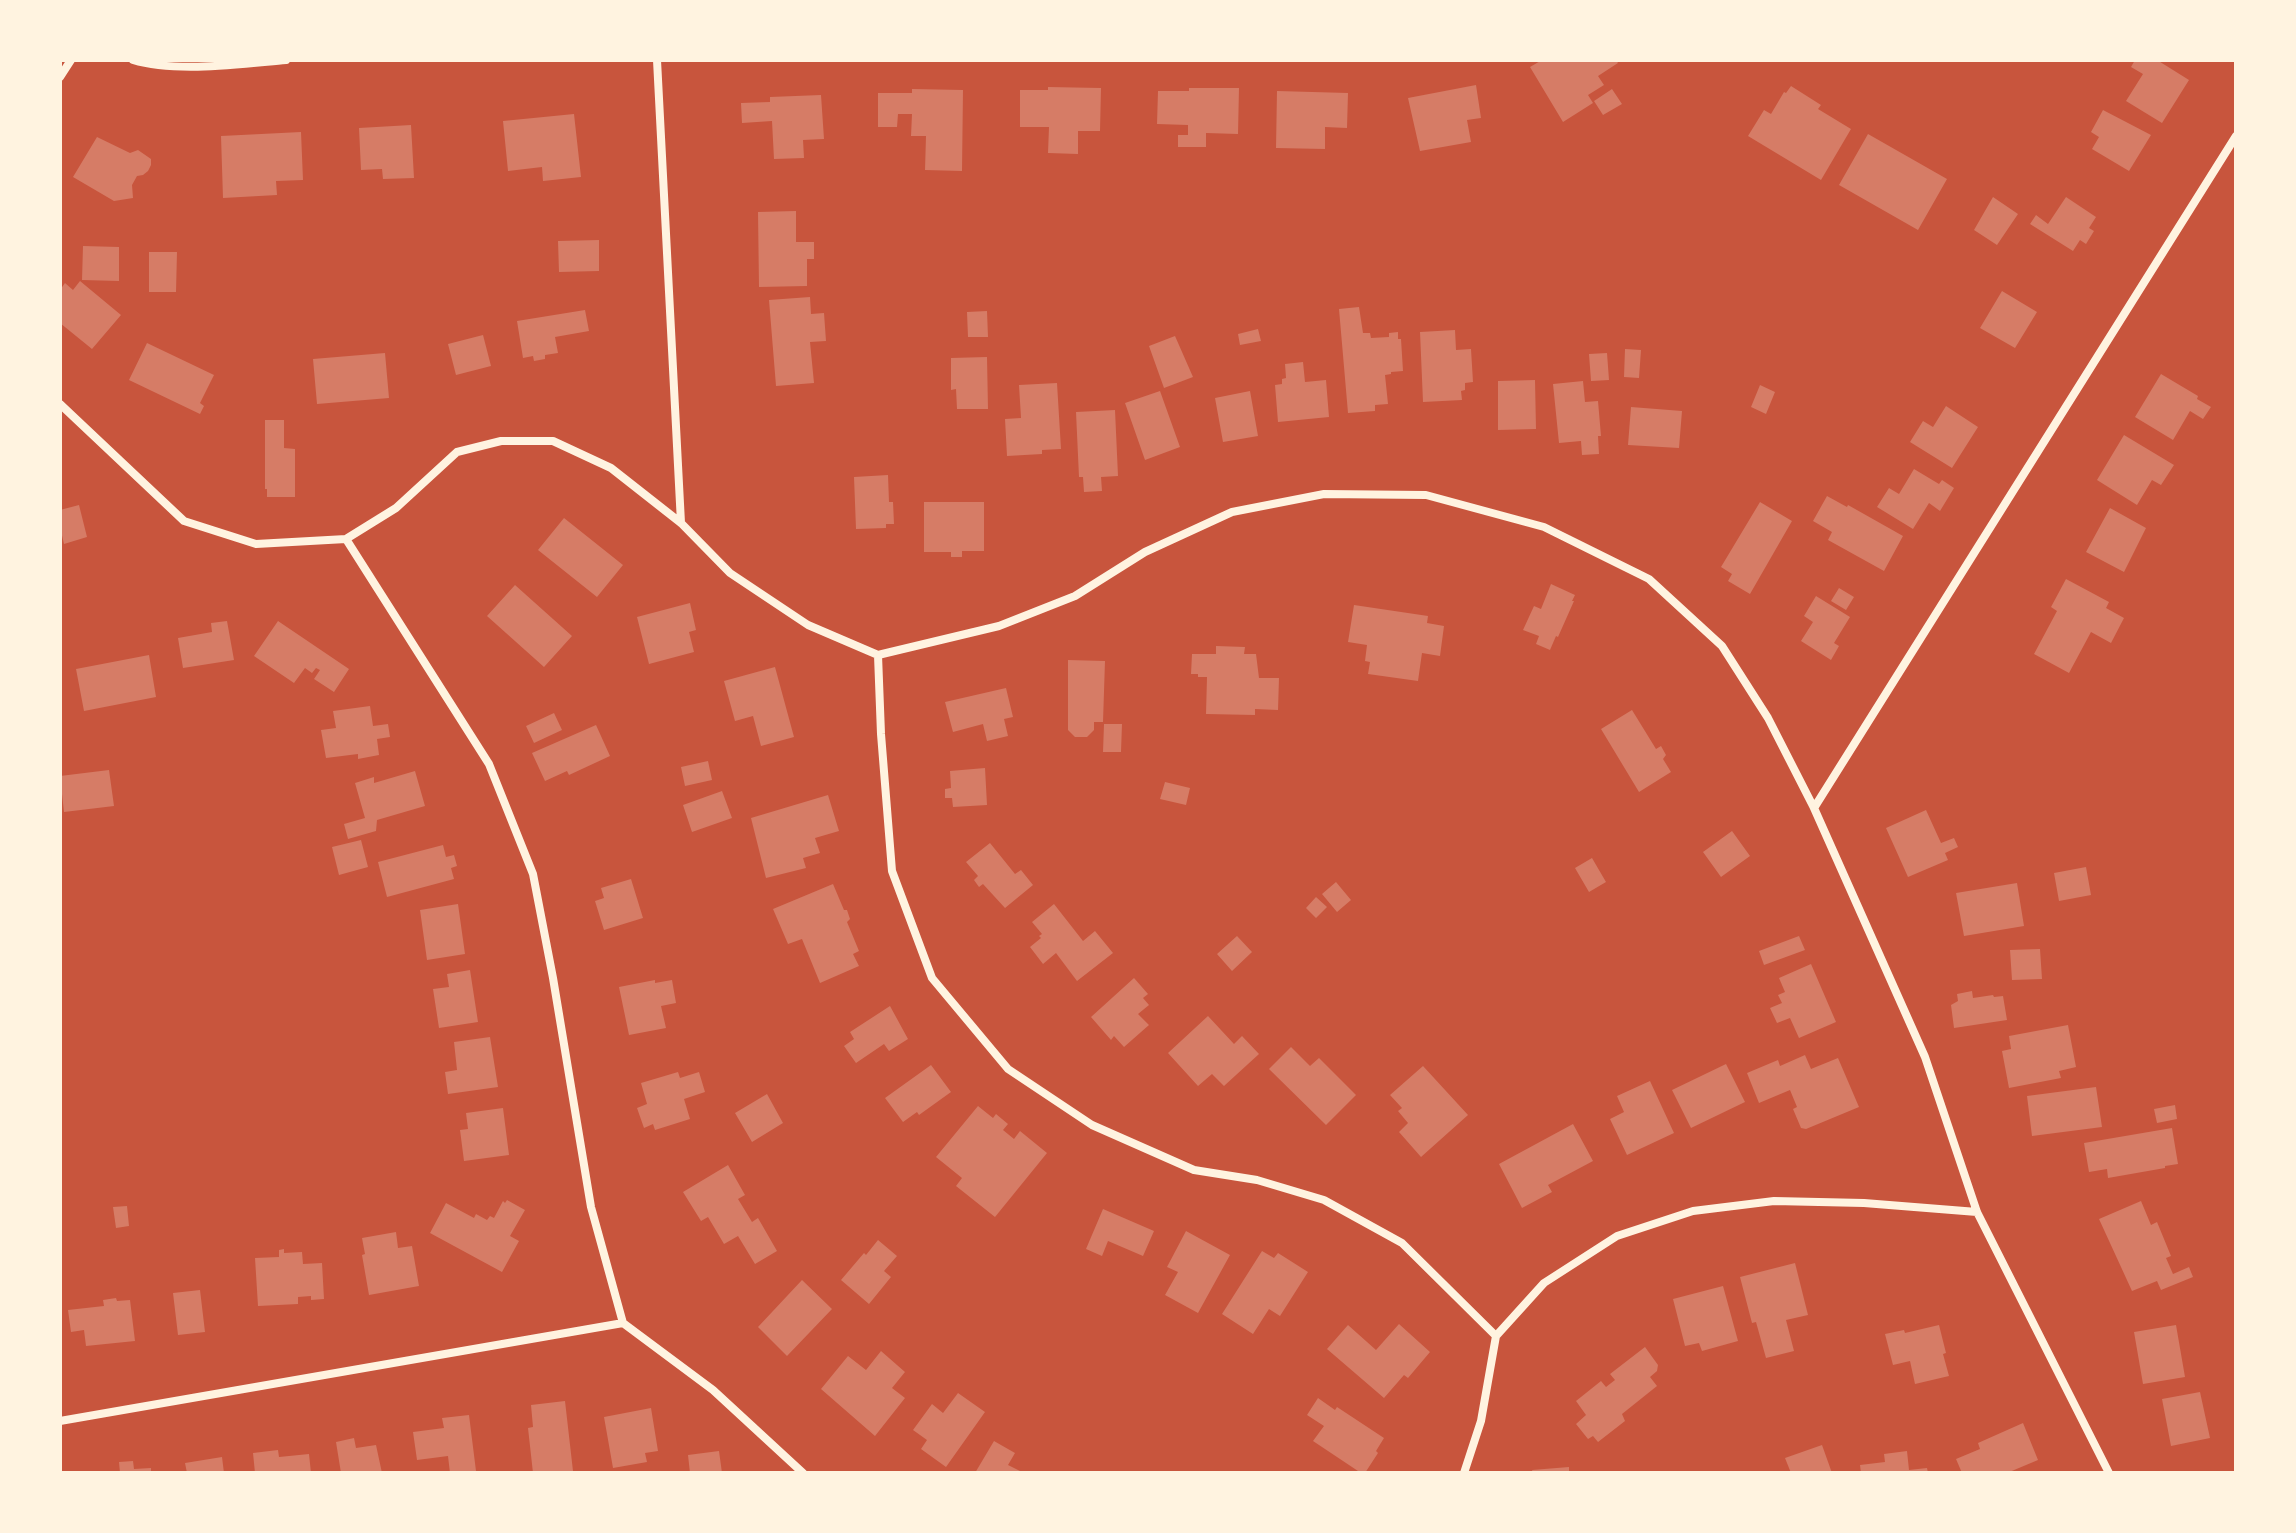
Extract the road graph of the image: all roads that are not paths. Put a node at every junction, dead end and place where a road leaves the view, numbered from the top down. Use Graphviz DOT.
graph roads {
  1 [pos="71,60"];
  2 [pos="133,60"];
  3 [pos="286,60"];
  4 [pos="657,60"];
  5 [pos="60,77"];
  6 [pos="2236,136"];
  7 [pos="60,404"];
  8 [pos="681,523"];
  9 [pos="346,539"];
  10 [pos="878,655"];
  11 [pos="1814,808"];
  12 [pos="1977,1212"];
  13 [pos="623,1323"];
  14 [pos="1496,1336"];
  15 [pos="60,1421"];
  16 [pos="803,1473"];
  17 [pos="1464,1473"];
  18 [pos="2109,1473"];
  1 -- 5 [label="street"];
  2 -- 3 [label="street"];
  4 -- 8 [label="street"];
  6 -- 11 [label="street"];
  7 -- 9 [label="street"];
  8 -- 9 [label="street"];
  8 -- 10 [label="street"];
  9 -- 13 [label="street"];
  10 -- 11 [label="street"];
  10 -- 14 [label="street"];
  11 -- 12 [label="street"];
  12 -- 14 [label="street"];
  12 -- 18 [label="street"];
  13 -- 15 [label="street"];
  13 -- 16 [label="street"];
  14 -- 17 [label="street"];
}
